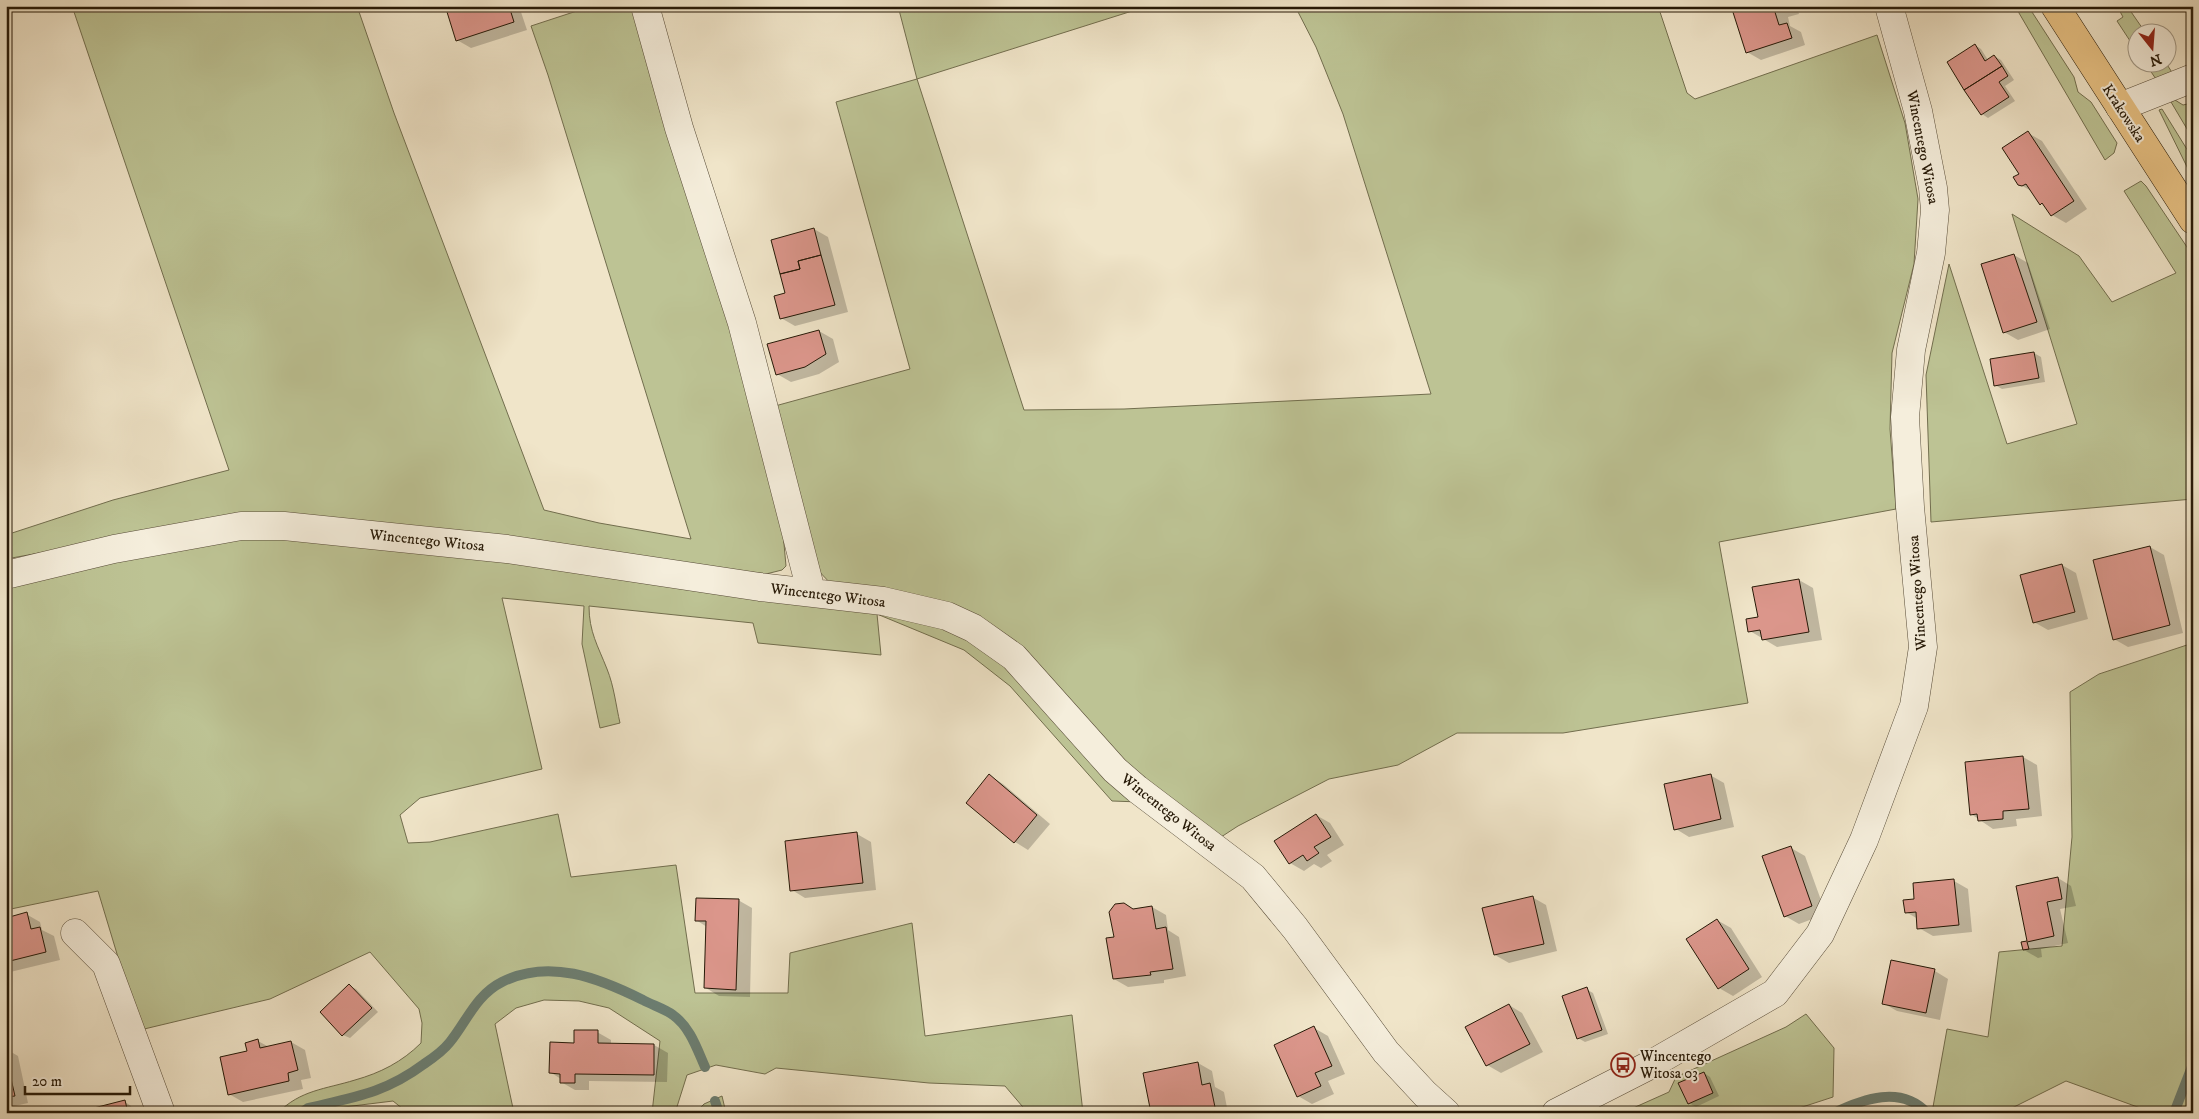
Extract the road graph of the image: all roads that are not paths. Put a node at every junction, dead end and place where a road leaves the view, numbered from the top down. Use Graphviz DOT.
graph roads {
  1 [pos="645,6"];
  2 [pos="1889,6"];
  3 [pos="2055,6"];
  4 [pos="2193,78"];
  5 [pos="2120,108"];
  6 [pos="2193,220"];
  7 [pos="6,575"];
  8 [pos="811,592"];
  9 [pos="75,933"];
  10 [pos="1565,1111"];
  11 [pos="161,1113"];
  12 [pos="1446,1113"];
  1 -- 8 [label="street"];
  2 -- 10 [label="street, Wincentego Witosa"];
  3 -- 5 [label="main road, Krakowska"];
  4 -- 5 [label="street"];
  5 -- 6 [label="main road, Krakowska"];
  7 -- 8 [label="street, Wincentego Witosa"];
  8 -- 12 [label="street, Wincentego Witosa"];
  9 -- 11 [label="street"];
}
